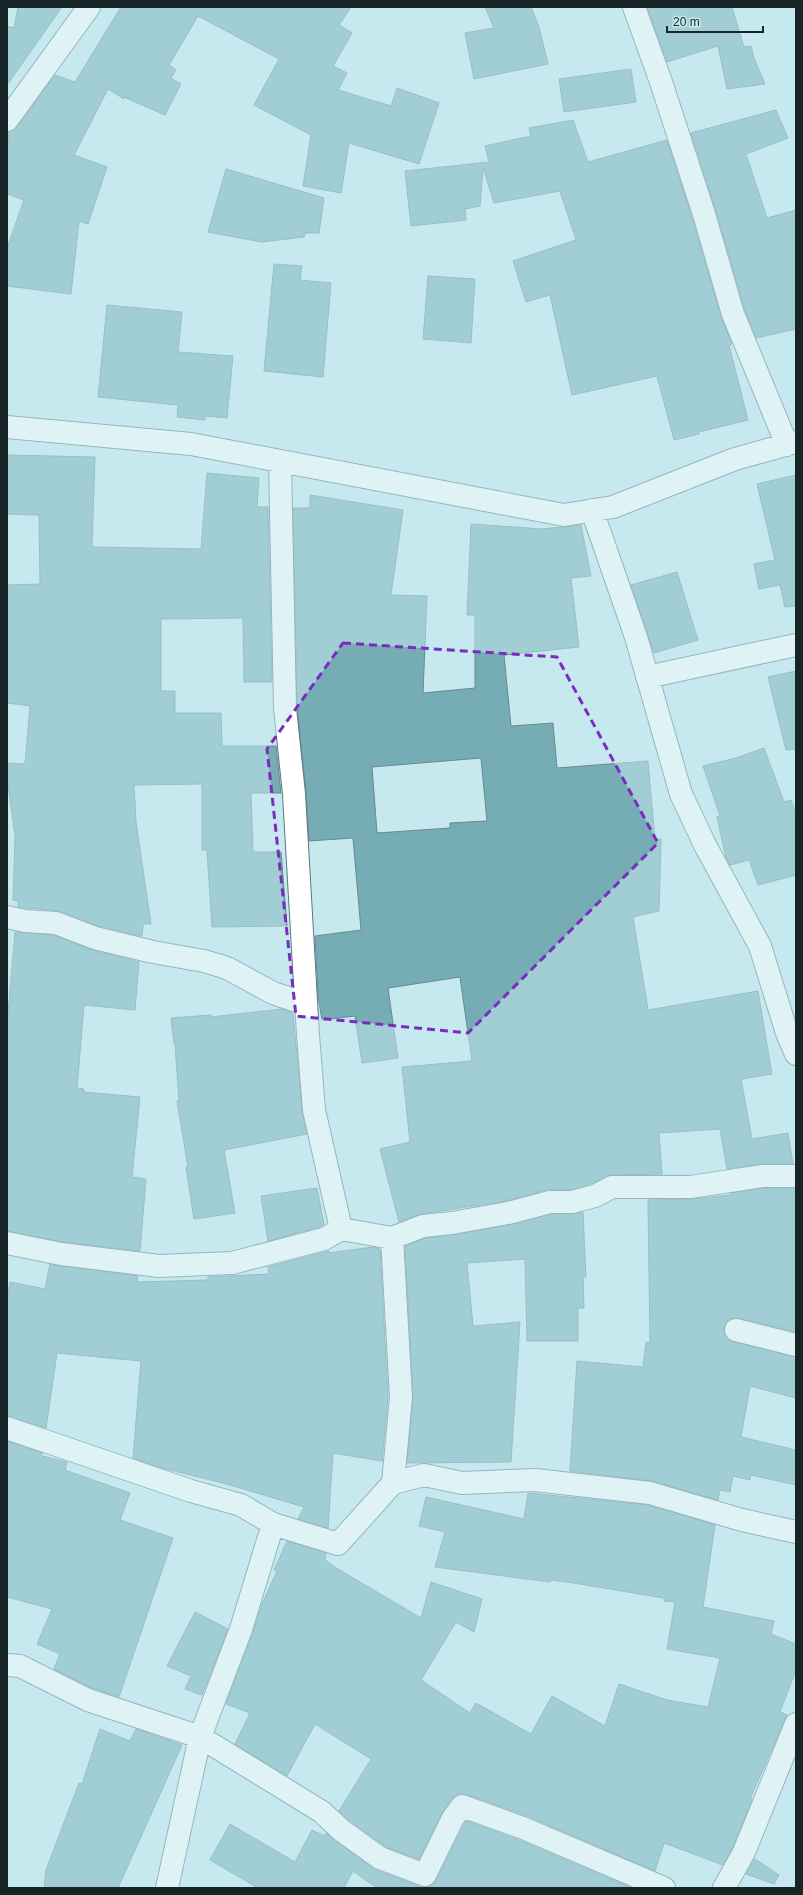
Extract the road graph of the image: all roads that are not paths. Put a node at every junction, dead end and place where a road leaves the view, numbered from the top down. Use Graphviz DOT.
graph roads {
  1 [pos="88,7"];
  2 [pos="634,7"];
  3 [pos="7,120"];
  4 [pos="7,427"];
  5 [pos="791,444"];
  6 [pos="280,461"];
  7 [pos="592,510"];
  8 [pos="796,645"];
  9 [pos="647,677"];
  10 [pos="7,917"];
  11 [pos="306,1004"];
  12 [pos="796,1054"];
  13 [pos="796,1176"];
  14 [pos="341,1230"];
  15 [pos="392,1238"];
  16 [pos="7,1242"];
  17 [pos="736,1330"];
  18 [pos="796,1345"];
  19 [pos="7,1428"];
  20 [pos="393,1482"];
  21 [pos="273,1524"];
  22 [pos="796,1532"];
  23 [pos="7,1665"];
  24 [pos="796,1724"];
  25 [pos="200,1737"];
  26 [pos="167,1888"];
  27 [pos="664,1888"];
  28 [pos="724,1888"];
  1 -- 3 [label="street"];
  2 -- 5 [label="street"];
  4 -- 6 [label="street"];
  5 -- 7 [label="street"];
  6 -- 7 [label="street"];
  6 -- 11 [label="street"];
  7 -- 9 [label="street"];
  8 -- 9 [label="street"];
  9 -- 12 [label="street"];
  10 -- 11 [label="street"];
  11 -- 14 [label="street"];
  13 -- 15 [label="street"];
  14 -- 15 [label="street"];
  14 -- 16 [label="street"];
  15 -- 20 [label="street"];
  17 -- 18 [label="street"];
  19 -- 21 [label="street"];
  20 -- 21 [label="street"];
  20 -- 22 [label="street"];
  21 -- 25 [label="street"];
  23 -- 25 [label="street"];
  24 -- 28 [label="street"];
  25 -- 26 [label="street"];
  25 -- 27 [label="street"];
}
